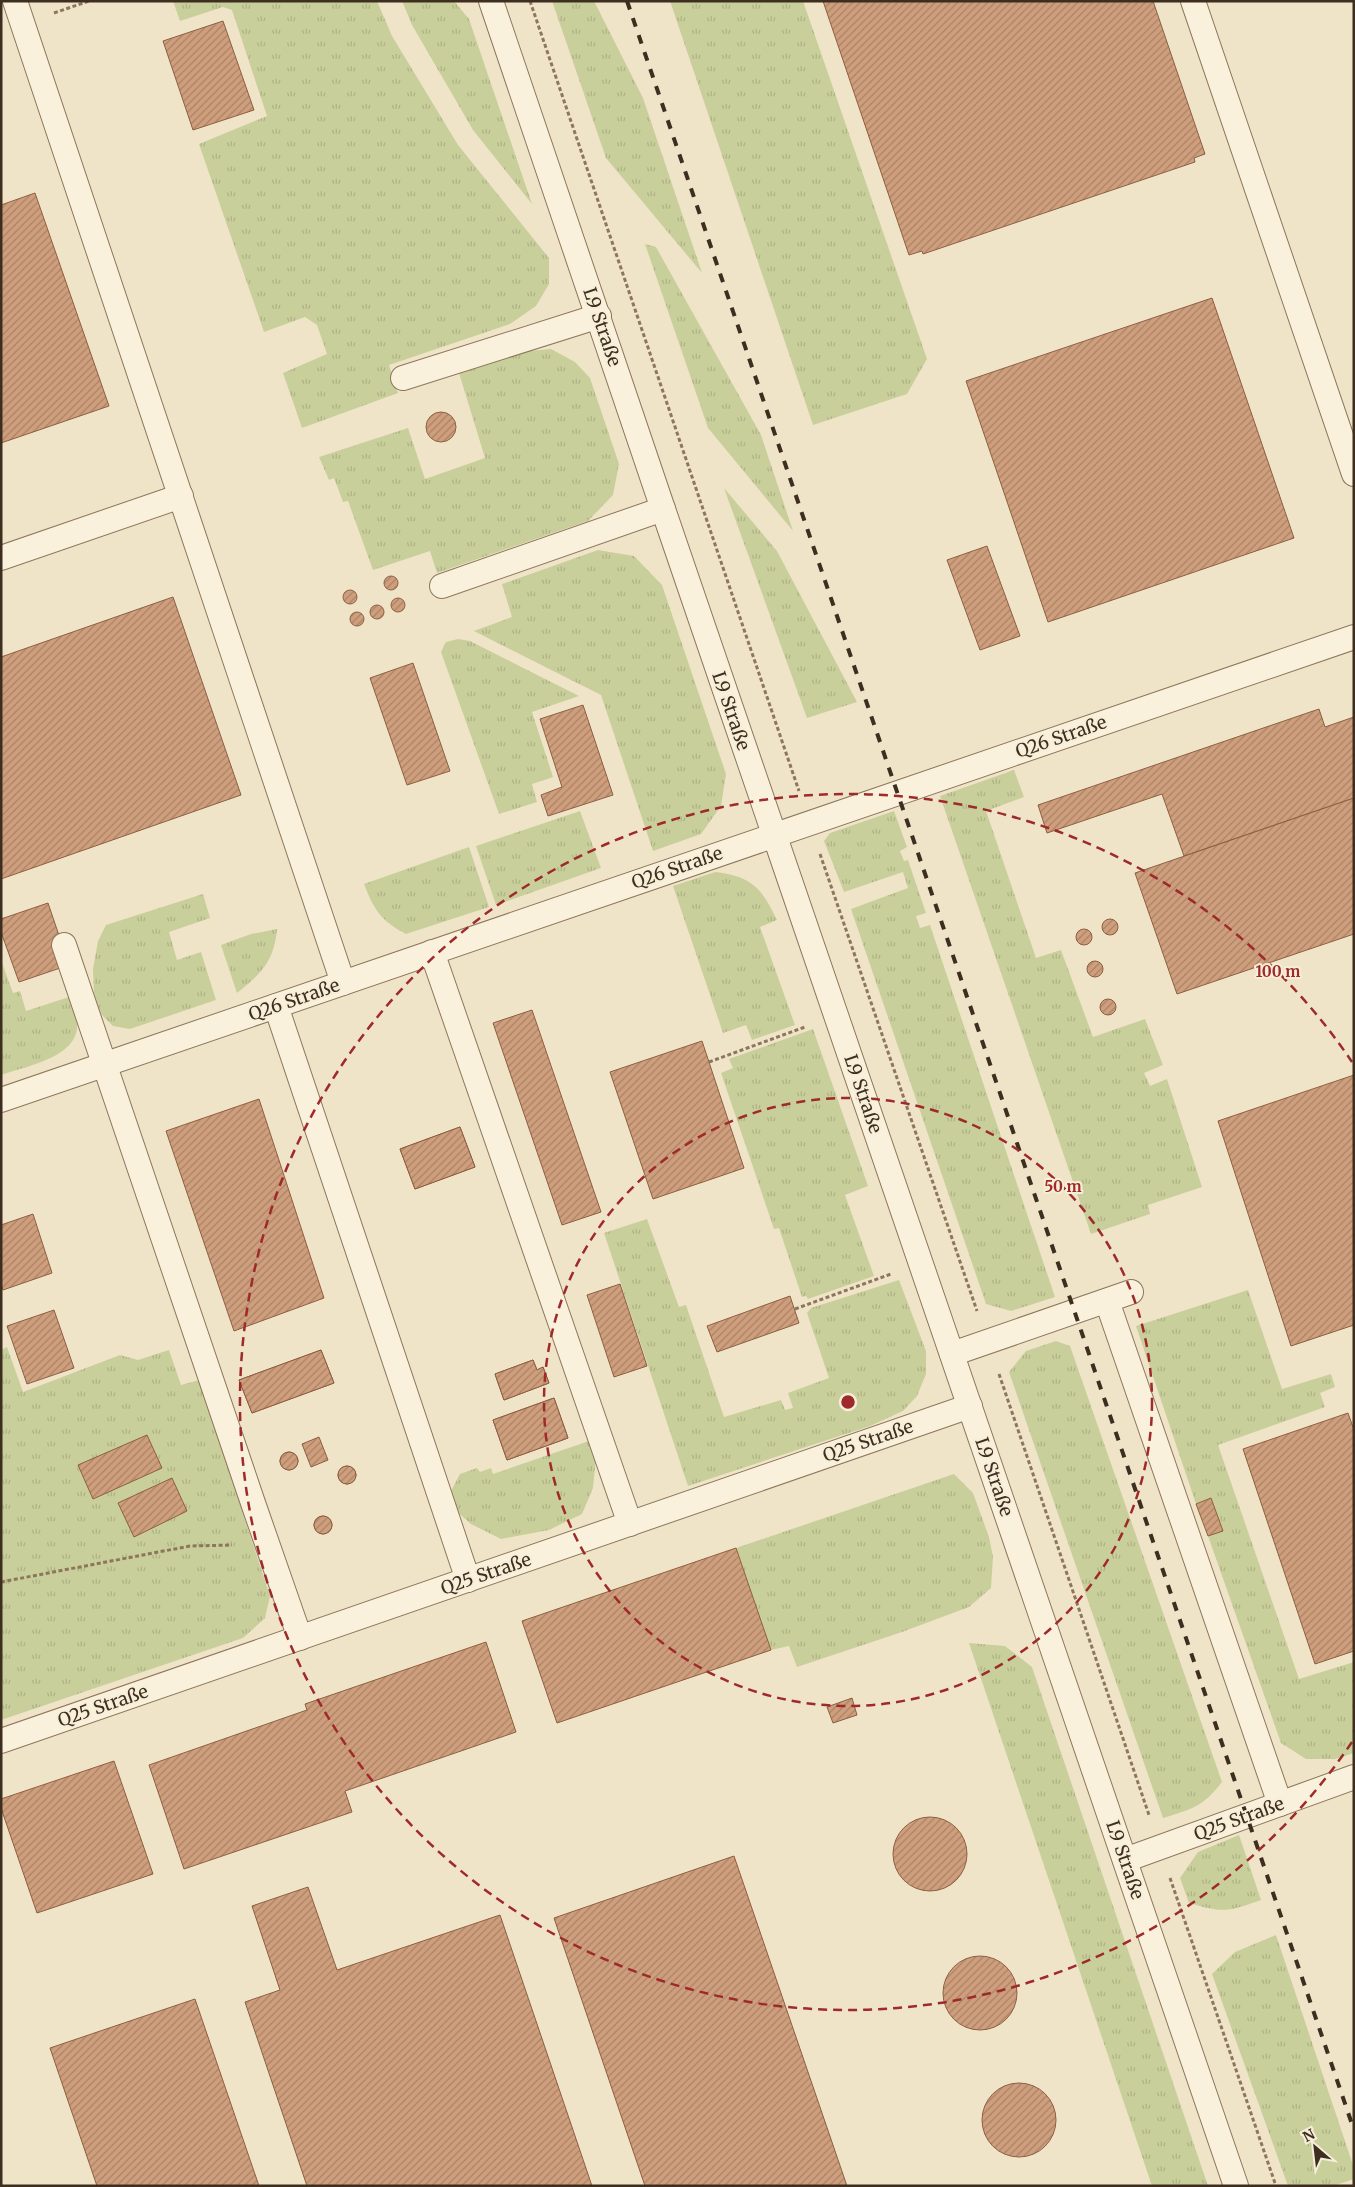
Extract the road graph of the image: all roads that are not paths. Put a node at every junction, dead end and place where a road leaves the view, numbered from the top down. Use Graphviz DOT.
graph roads {
  1 [pos="16,1"];
  2 [pos="491,1"];
  3 [pos="1193,1"];
  4 [pos="598,316"];
  5 [pos="403,378"];
  6 [pos="1354,474"];
  7 [pos="181,496"];
  8 [pos="663,510"];
  9 [pos="1,558"];
  10 [pos="442,586"];
  11 [pos="1354,637"];
  12 [pos="774,835"];
  13 [pos="64,945"];
  14 [pos="432,952"];
  15 [pos="343,983"];
  16 [pos="276,1006"];
  17 [pos="106,1064"];
  18 [pos="1,1100"];
  19 [pos="1131,1292"];
  20 [pos="1106,1301"];
  21 [pos="952,1354"];
  22 [pos="970,1406"];
  23 [pos="630,1524"];
  24 [pos="468,1580"];
  25 [pos="300,1638"];
  26 [pos="1,1741"];
  27 [pos="1354,1777"];
  28 [pos="1280,1804"];
  29 [pos="1125,1860"];
  30 [pos="1236,2186"];
  1 -- 7 [label="lane"];
  2 -- 4 [label="lane, L9 Straße"];
  3 -- 6 [label="lane"];
  4 -- 5 [label="lane"];
  4 -- 8 [label="lane, L9 Straße"];
  7 -- 9 [label="lane"];
  7 -- 15 [label="lane"];
  8 -- 10 [label="lane"];
  8 -- 12 [label="lane, L9 Straße"];
  11 -- 12 [label="lane, Q26 Straße"];
  12 -- 14 [label="lane, Q26 Straße"];
  12 -- 21 [label="lane, L9 Straße"];
  13 -- 17 [label="lane"];
  14 -- 15 [label="lane, Q26 Straße"];
  14 -- 23 [label="lane"];
  15 -- 16 [label="lane, Q26 Straße"];
  16 -- 17 [label="lane, Q26 Straße"];
  16 -- 24 [label="lane"];
  17 -- 18 [label="lane, Q26 Straße"];
  17 -- 25 [label="lane"];
  19 -- 20 [label="lane"];
  20 -- 21 [label="lane"];
  20 -- 28 [label="lane"];
  21 -- 22 [label="lane, L9 Straße"];
  22 -- 23 [label="lane, Q25 Straße"];
  22 -- 29 [label="lane, L9 Straße"];
  23 -- 24 [label="lane, Q25 Straße"];
  24 -- 25 [label="lane, Q25 Straße"];
  25 -- 26 [label="lane, Q25 Straße"];
  27 -- 28 [label="lane, Q25 Straße"];
  28 -- 29 [label="lane, Q25 Straße"];
  29 -- 30 [label="lane, L9 Straße"];
}
